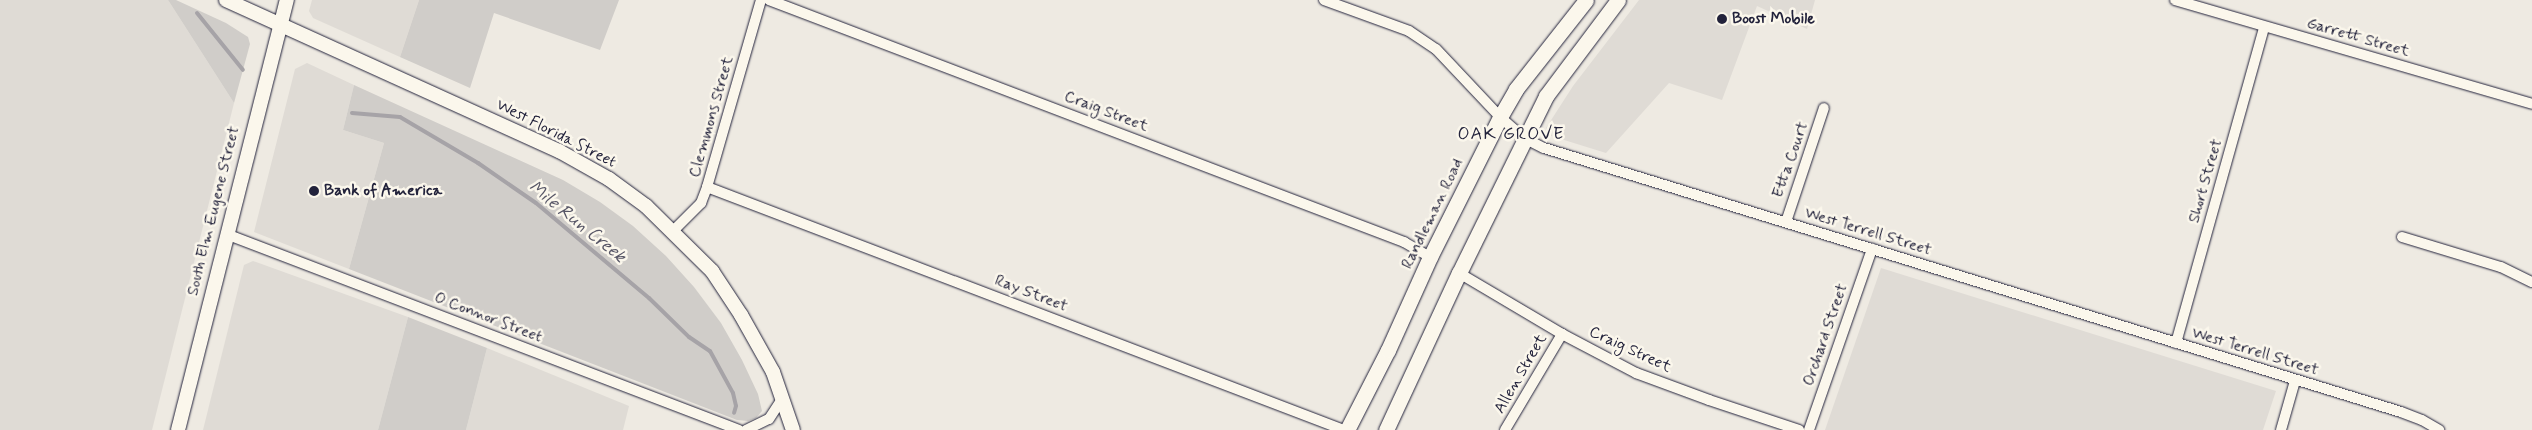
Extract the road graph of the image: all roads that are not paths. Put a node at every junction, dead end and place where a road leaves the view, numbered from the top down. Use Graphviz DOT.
graph roads {
  1 [pos="226,0"];
  2 [pos="286,0"];
  3 [pos="761,0"];
  4 [pos="769,0"];
  5 [pos="1324,0"];
  6 [pos="1586,0"];
  7 [pos="1618,0"];
  8 [pos="2175,0"];
  9 [pos="280,25"];
  10 [pos="2264,27"];
  11 [pos="2532,104"];
  12 [pos="1824,108"];
  13 [pos="1500,117"];
  14 [pos="1524,138"];
  15 [pos="707,187"];
  16 [pos="1786,222"];
  17 [pos="673,231"];
  18 [pos="226,234"];
  19 [pos="2402,237"];
  20 [pos="1872,249"];
  21 [pos="1430,257"];
  22 [pos="1459,273"];
  23 [pos="2532,282"];
  24 [pos="1562,334"];
  25 [pos="2176,343"];
  26 [pos="2295,381"];
  27 [pos="782,398"];
  28 [pos="178,430"];
  29 [pos="739,430"];
  30 [pos="746,430"];
  31 [pos="794,430"];
  32 [pos="1345,430"];
  33 [pos="1386,430"];
  34 [pos="1506,430"];
  35 [pos="1800,430"];
  36 [pos="1808,430"];
  37 [pos="2281,430"];
  38 [pos="2439,430"];
  1 -- 9 [label="main road, West Florida Street"];
  2 -- 9 [label="main road, South Elm Eugene Street"];
  3 -- 15 [label="street, Clemmons Street"];
  4 -- 21 [label="street, Craig Street"];
  5 -- 13 [label="street, West Terrell Street"];
  6 -- 13 [label="main road, Randleman Road"];
  7 -- 14 [label="main road"];
  8 -- 10 [label="street, Garrett Street"];
  9 -- 17 [label="main road, West Florida Street"];
  9 -- 18 [label="main road, South Elm Eugene Street"];
  10 -- 11 [label="street, Garrett Street"];
  10 -- 25 [label="street, Short Street"];
  12 -- 16 [label="street, Etta Court"];
  13 -- 14 [label="street, West Terrell Street"];
  13 -- 21 [label="main road, Randleman Road"];
  14 -- 16 [label="street, West Terrell Street"];
  14 -- 22 [label="main road"];
  15 -- 17 [label="street, Clemmons Street"];
  15 -- 32 [label="street, Ray Street"];
  16 -- 20 [label="street, West Terrell Street"];
  17 -- 27 [label="main road, West Florida Street"];
  18 -- 28 [label="main road, South Elm Eugene Street"];
  18 -- 29 [label="street, O Connor Street"];
  19 -- 23 [label="street"];
  20 -- 25 [label="street, West Terrell Street"];
  20 -- 36 [label="street, Orchard Street"];
  21 -- 32 [label="main road, Randleman Road"];
  22 -- 24 [label="street, Craig Street"];
  22 -- 33 [label="main road"];
  24 -- 34 [label="street, Allen Street"];
  24 -- 35 [label="street, Craig Street"];
  25 -- 26 [label="street, West Terrell Street"];
  26 -- 37 [label="street"];
  26 -- 38 [label="street, West Terrell Street"];
  27 -- 30 [label="street"];
  27 -- 31 [label="main road, West Florida Street"];
}
